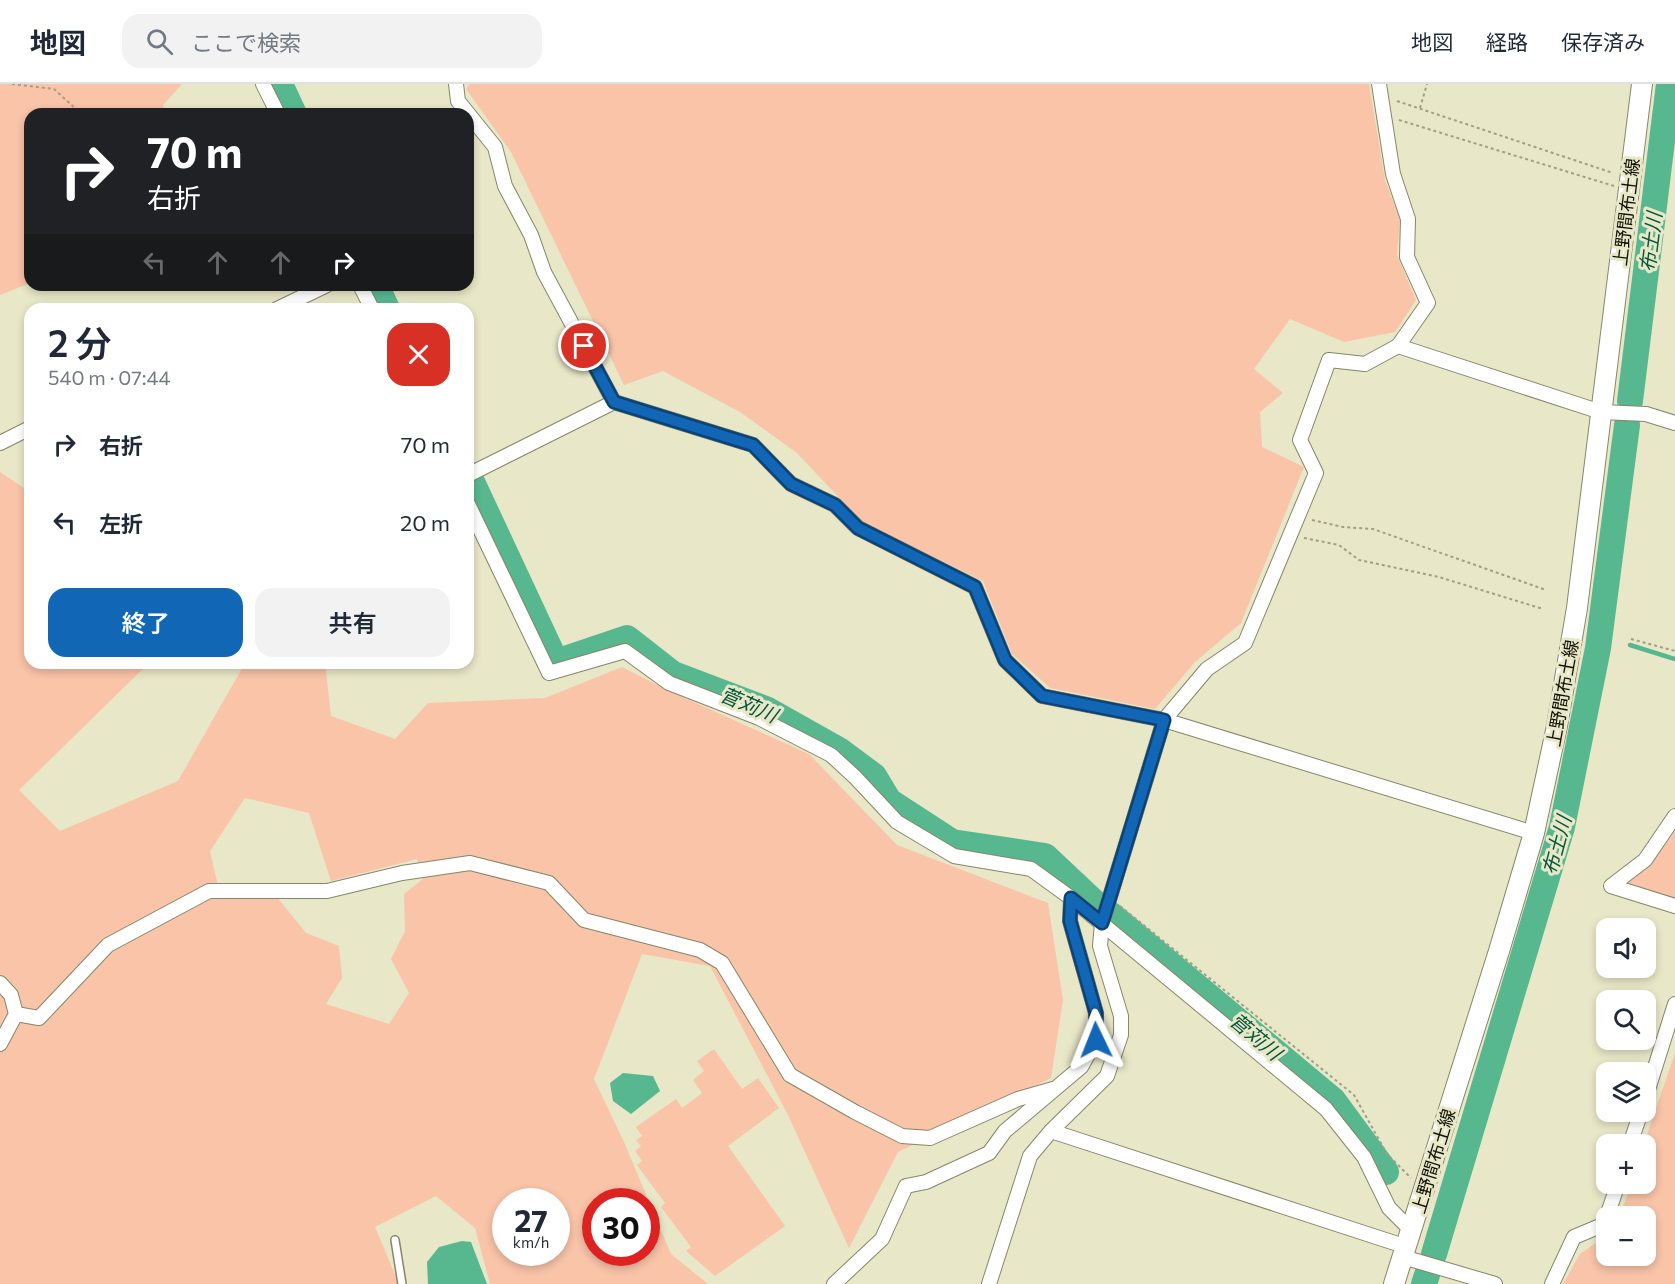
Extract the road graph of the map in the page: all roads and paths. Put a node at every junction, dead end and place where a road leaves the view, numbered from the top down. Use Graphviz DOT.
graph roads {
  1 [pos="12,84"];
  2 [pos="263,84"];
  3 [pos="456,84"];
  4 [pos="1379,84"];
  5 [pos="1427,84"];
  6 [pos="1642,84"];
  7 [pos="1382,100"];
  8 [pos="75,108"];
  9 [pos="275,108"];
  10 [pos="464,108"];
  11 [pos="1420,108"];
  12 [pos="1384,116"];
  13 [pos="474,121"];
  14 [pos="1629,182"];
  15 [pos="315,291"];
  16 [pos="290,303"];
  17 [pos="1398,346"];
  18 [pos="614,402"];
  19 [pos="1601,412"];
  20 [pos="1675,423"];
  21 [pos="24,431"];
  22 [pos="0,443"];
  23 [pos="474,472"];
  24 [pos="1298,516"];
  25 [pos="474,517"];
  26 [pos="1290,534"];
  27 [pos="1546,590"];
  28 [pos="1543,609"];
  29 [pos="1631,639"];
  30 [pos="1675,651"];
  31 [pos="1164,720"];
  32 [pos="1675,816"];
  33 [pos="1534,833"];
  34 [pos="1071,898"];
  35 [pos="1110,898"];
  36 [pos="1675,906"];
  37 [pos="1102,923"];
  38 [pos="0,983"];
  39 [pos="1675,1004"];
  40 [pos="16,1014"];
  41 [pos="0,1044"];
  42 [pos="1656,1064"];
  43 [pos="1053,1089"];
  44 [pos="1051,1131"];
  45 [pos="1424,1190"];
  46 [pos="1596,1228"];
  47 [pos="395,1240"];
  48 [pos="1407,1245"];
  49 [pos="402,1284"];
  50 [pos="834,1284"];
  51 [pos="989,1284"];
  52 [pos="1394,1284"];
  53 [pos="1495,1284"];
  54 [pos="1552,1284"];
  1 -- 8 [label="path"];
  2 -- 9 [label="street"];
  3 -- 10 [label="street"];
  4 -- 7 [label="street"];
  5 -- 11 [label="path"];
  6 -- 14 [label="main road, 上野間布土線"];
  7 -- 11 [label="path"];
  7 -- 12 [label="street"];
  11 -- 14 [label="path"];
  12 -- 14 [label="path"];
  12 -- 17 [label="street"];
  13 -- 18 [label="street"];
  14 -- 19 [label="main road, 上野間布土線"];
  15 -- 16 [label="street"];
  17 -- 19 [label="street"];
  17 -- 24 [label="street"];
  18 -- 23 [label="street"];
  18 -- 31 [label="street"];
  19 -- 20 [label="street"];
  19 -- 33 [label="main road, 上野間布土線"];
  21 -- 22 [label="street"];
  24 -- 26 [label="street"];
  24 -- 27 [label="path"];
  25 -- 34 [label="street"];
  26 -- 28 [label="path"];
  26 -- 31 [label="street"];
  29 -- 30 [label="path"];
  31 -- 33 [label="street"];
  31 -- 35 [label="street"];
  32 -- 36 [label="street"];
  33 -- 45 [label="main road, 上野間布土線"];
  34 -- 37 [label="street"];
  34 -- 43 [label="street"];
  35 -- 37 [label="street"];
  35 -- 45 [label="path"];
  37 -- 44 [label="street"];
  37 -- 48 [label="street"];
  38 -- 40 [label="street"];
  39 -- 42 [label="street"];
  40 -- 41 [label="street"];
  40 -- 43 [label="street"];
  43 -- 50 [label="street"];
  44 -- 48 [label="street"];
  44 -- 51 [label="street"];
  45 -- 48 [label="main road, 上野間布土線"];
  46 -- 54 [label="street"];
  47 -- 49 [label="lane"];
  48 -- 52 [label="main road, 上野間布土線"];
  48 -- 53 [label="street"];
}
